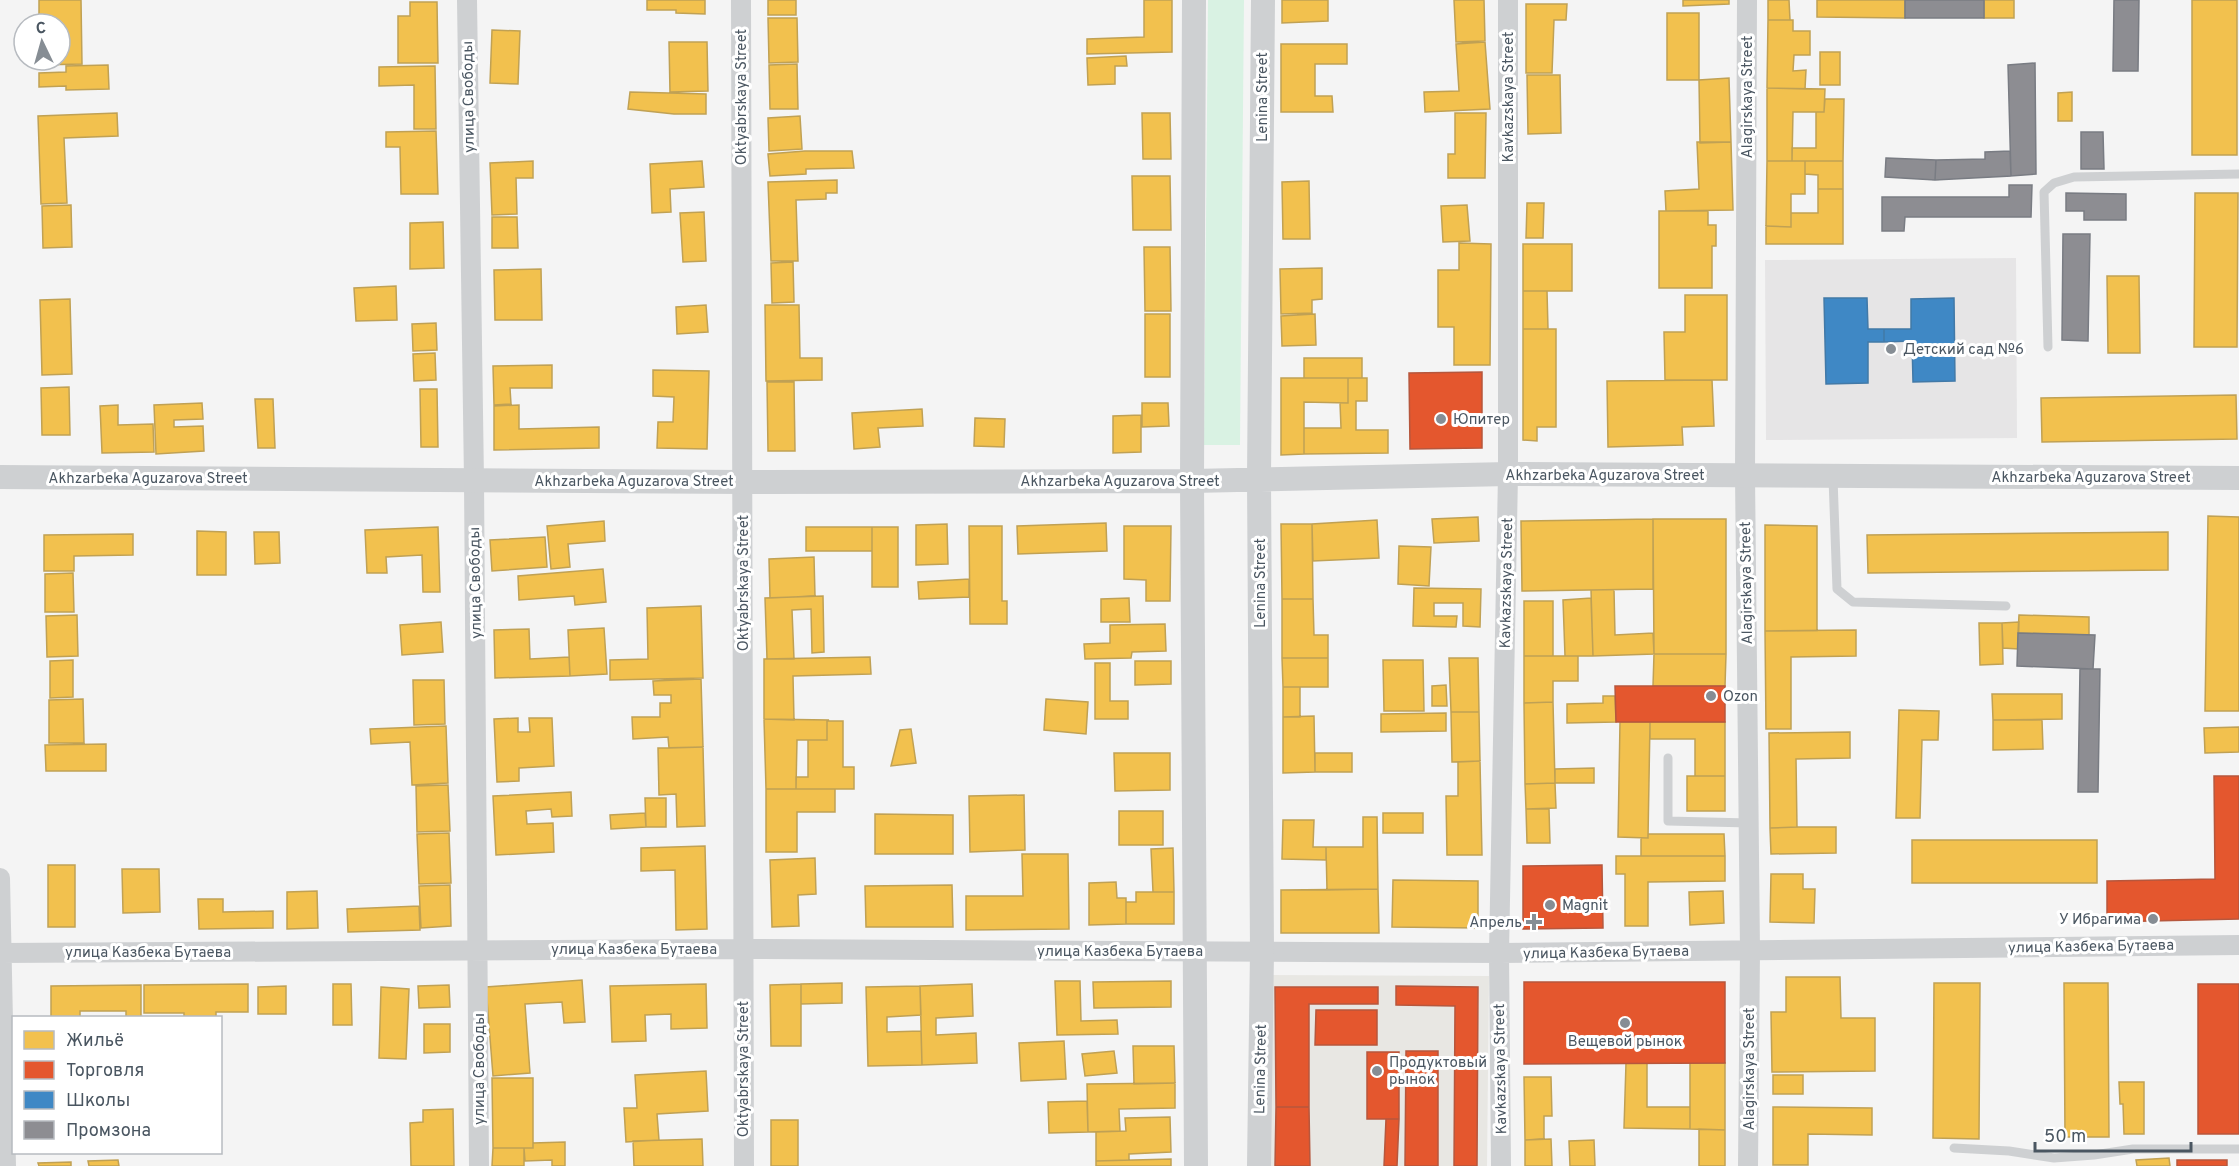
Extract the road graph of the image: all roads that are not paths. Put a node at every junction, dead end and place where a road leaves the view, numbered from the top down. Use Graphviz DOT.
graph roads {
  1 [pos="466,0"];
  2 [pos="741,0"];
  3 [pos="1194,0"];
  4 [pos="1263,0"];
  5 [pos="1508,0"];
  6 [pos="1747,0"];
  7 [pos="2239,174"];
  8 [pos="2048,347"];
  9 [pos="1508,474"];
  10 [pos="1745,475"];
  11 [pos="1833,476"];
  12 [pos="0,477"];
  13 [pos="2239,478"];
  14 [pos="1259,479"];
  15 [pos="474,480"];
  16 [pos="1192,481"];
  17 [pos="743,482"];
  18 [pos="2006,606"];
  19 [pos="1668,758"];
  20 [pos="1749,823"];
  21 [pos="0,878"];
  22 [pos="2239,945"];
  23 [pos="479,949"];
  24 [pos="742,949"];
  25 [pos="1750,951"];
  26 [pos="1195,952"];
  27 [pos="1262,952"];
  28 [pos="0,953"];
  29 [pos="1499,953"];
  30 [pos="1954,1148"];
  31 [pos="2239,1149"];
  32 [pos="6,1166"];
  33 [pos="479,1166"];
  34 [pos="744,1166"];
  35 [pos="1196,1166"];
  36 [pos="1259,1166"];
  37 [pos="1501,1166"];
  38 [pos="1748,1166"];
  1 -- 15 [label="street, улица Свободы"];
  2 -- 17 [label="street, Oktyabrskaya Street"];
  3 -- 16 [label="street"];
  4 -- 14 [label="street, Lenina Street"];
  5 -- 9 [label="street, Kavkazskaya Street"];
  6 -- 10 [label="street, Alagirskaya Street"];
  7 -- 8 [label="lane"];
  9 -- 10 [label="street, Akhzarbeka Aguzarova Street"];
  9 -- 14 [label="street, Akhzarbeka Aguzarova Street"];
  9 -- 29 [label="street, Kavkazskaya Street"];
  10 -- 11 [label="street, Akhzarbeka Aguzarova Street"];
  10 -- 20 [label="street, Alagirskaya Street"];
  11 -- 13 [label="street, Akhzarbeka Aguzarova Street"];
  11 -- 18 [label="lane"];
  12 -- 15 [label="street, Akhzarbeka Aguzarova Street"];
  14 -- 16 [label="street, Akhzarbeka Aguzarova Street"];
  14 -- 27 [label="street, Lenina Street"];
  15 -- 17 [label="street, Akhzarbeka Aguzarova Street"];
  15 -- 23 [label="street, улица Свободы"];
  16 -- 17 [label="street, Akhzarbeka Aguzarova Street"];
  16 -- 26 [label="street"];
  17 -- 24 [label="street, Oktyabrskaya Street"];
  19 -- 20 [label="lane"];
  20 -- 25 [label="street, Alagirskaya Street"];
  21 -- 28 [label="street"];
  22 -- 25 [label="street, улица Казбека Бутаева"];
  23 -- 24 [label="street, улица Казбека Бутаева"];
  23 -- 28 [label="street, улица Казбека Бутаева"];
  23 -- 33 [label="street, улица Свободы"];
  24 -- 26 [label="street, улица Казбека Бутаева"];
  24 -- 34 [label="street, Oktyabrskaya Street"];
  25 -- 29 [label="street, улица Казбека Бутаева"];
  25 -- 38 [label="street, Alagirskaya Street"];
  26 -- 27 [label="street, улица Казбека Бутаева"];
  26 -- 35 [label="street"];
  27 -- 29 [label="street, улица Казбека Бутаева"];
  27 -- 36 [label="street, Lenina Street"];
  28 -- 32 [label="street"];
  29 -- 37 [label="street, Kavkazskaya Street"];
  30 -- 31 [label="lane"];
}
